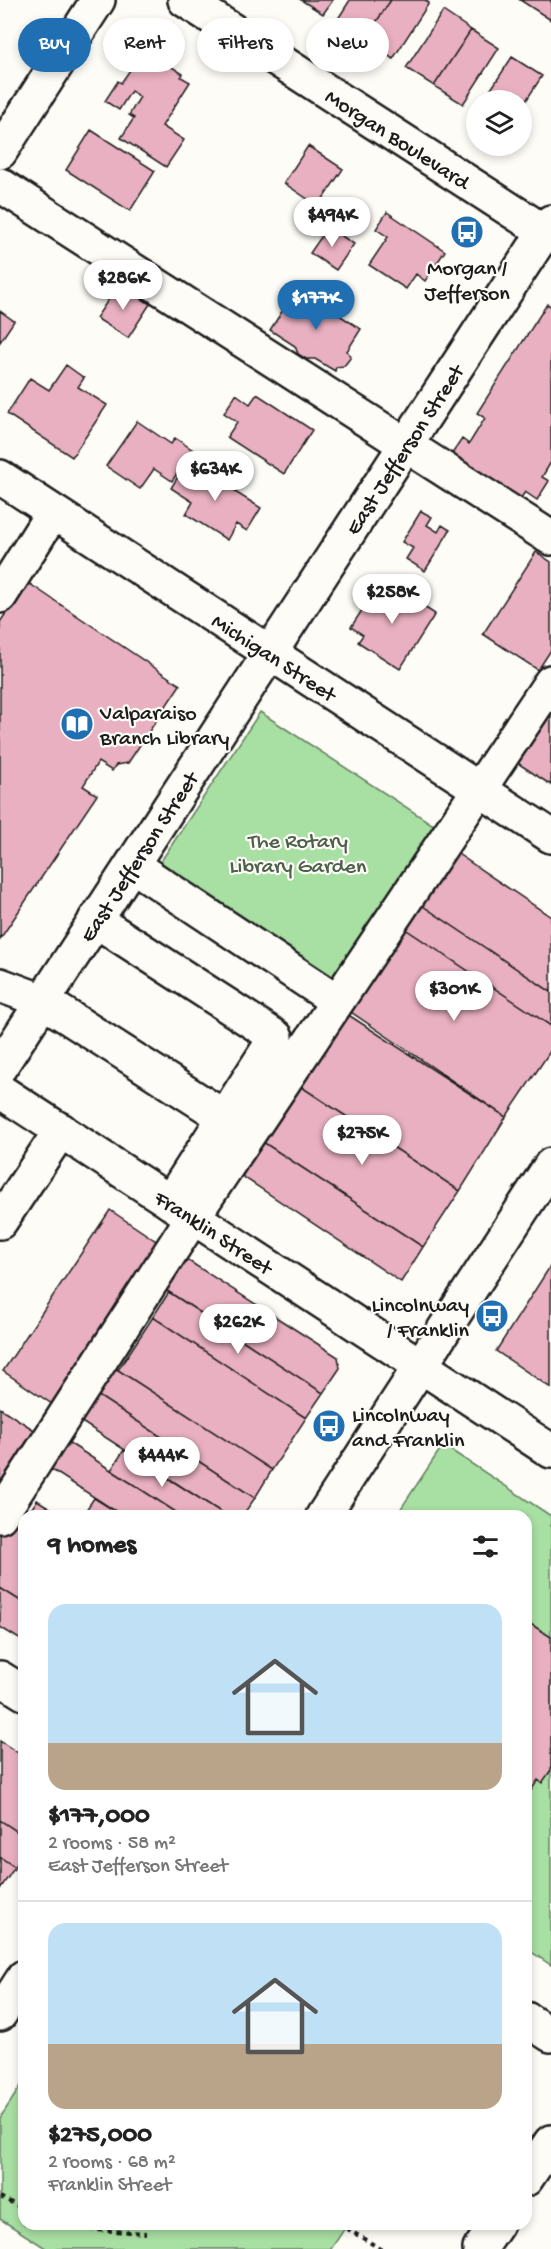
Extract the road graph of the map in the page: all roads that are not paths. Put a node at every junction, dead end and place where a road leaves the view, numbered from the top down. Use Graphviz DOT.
graph roads {
  1 [pos="98,0"];
  2 [pos="185,0"];
  3 [pos="0,152"];
  4 [pos="0,185"];
  5 [pos="549,230"];
  6 [pos="405,445"];
  7 [pos="0,477"];
  8 [pos="53,512"];
  9 [pos="551,538"];
  10 [pos="0,596"];
  11 [pos="270,653"];
  12 [pos="551,682"];
  13 [pos="481,790"];
  14 [pos="551,836"];
  15 [pos="132,865"];
  16 [pos="95,920"];
  17 [pos="0,985"];
  18 [pos="43,1001"];
  19 [pos="337,1001"];
  20 [pos="0,1067"];
  21 [pos="0,1091"];
  22 [pos="224,1117"];
  23 [pos="61,1130"];
  24 [pos="551,1165"];
  25 [pos="182,1210"];
  26 [pos="0,1222"];
  27 [pos="421,1366"];
  28 [pos="551,1451"];
  29 [pos="327,1510"];
  30 [pos="0,1516"];
  31 [pos="0,1678"];
  32 [pos="18,1690"];
  33 [pos="532,2023"];
  34 [pos="551,2035"];
  35 [pos="551,2142"];
  36 [pos="532,2170"];
  37 [pos="493,2230"];
  38 [pos="480,2249"];
  1 -- 3 [label="street"];
  2 -- 5 [label="street, Morgan Boulevard"];
  4 -- 6 [label="street"];
  5 -- 6 [label="street, East Jefferson Street"];
  6 -- 9 [label="street"];
  6 -- 11 [label="street, East Jefferson Street"];
  7 -- 8 [label="street, Michigan Street"];
  8 -- 10 [label="street"];
  8 -- 11 [label="street, Michigan Street"];
  11 -- 13 [label="street, Michigan Street"];
  11 -- 15 [label="street, East Jefferson Street"];
  12 -- 13 [label="street"];
  13 -- 14 [label="street, Michigan Street"];
  13 -- 19 [label="street"];
  15 -- 16 [label="street, East Jefferson Street"];
  15 -- 19 [label="street"];
  16 -- 18 [label="street, East Jefferson Street"];
  16 -- 22 [label="street"];
  17 -- 18 [label="street"];
  18 -- 20 [label="street, East Jefferson Street"];
  18 -- 22 [label="street"];
  19 -- 25 [label="street"];
  21 -- 23 [label="street, Franklin Street"];
  22 -- 25 [label="street"];
  23 -- 25 [label="street, Franklin Street"];
  23 -- 26 [label="street"];
  24 -- 27 [label="street"];
  25 -- 27 [label="street, Franklin Street"];
  25 -- 30 [label="street"];
  27 -- 28 [label="street, Franklin Street"];
  27 -- 29 [label="street"];
  31 -- 32 [label="street"];
  33 -- 34 [label="street"];
  35 -- 36 [label="street"];
  37 -- 38 [label="street"];
}
